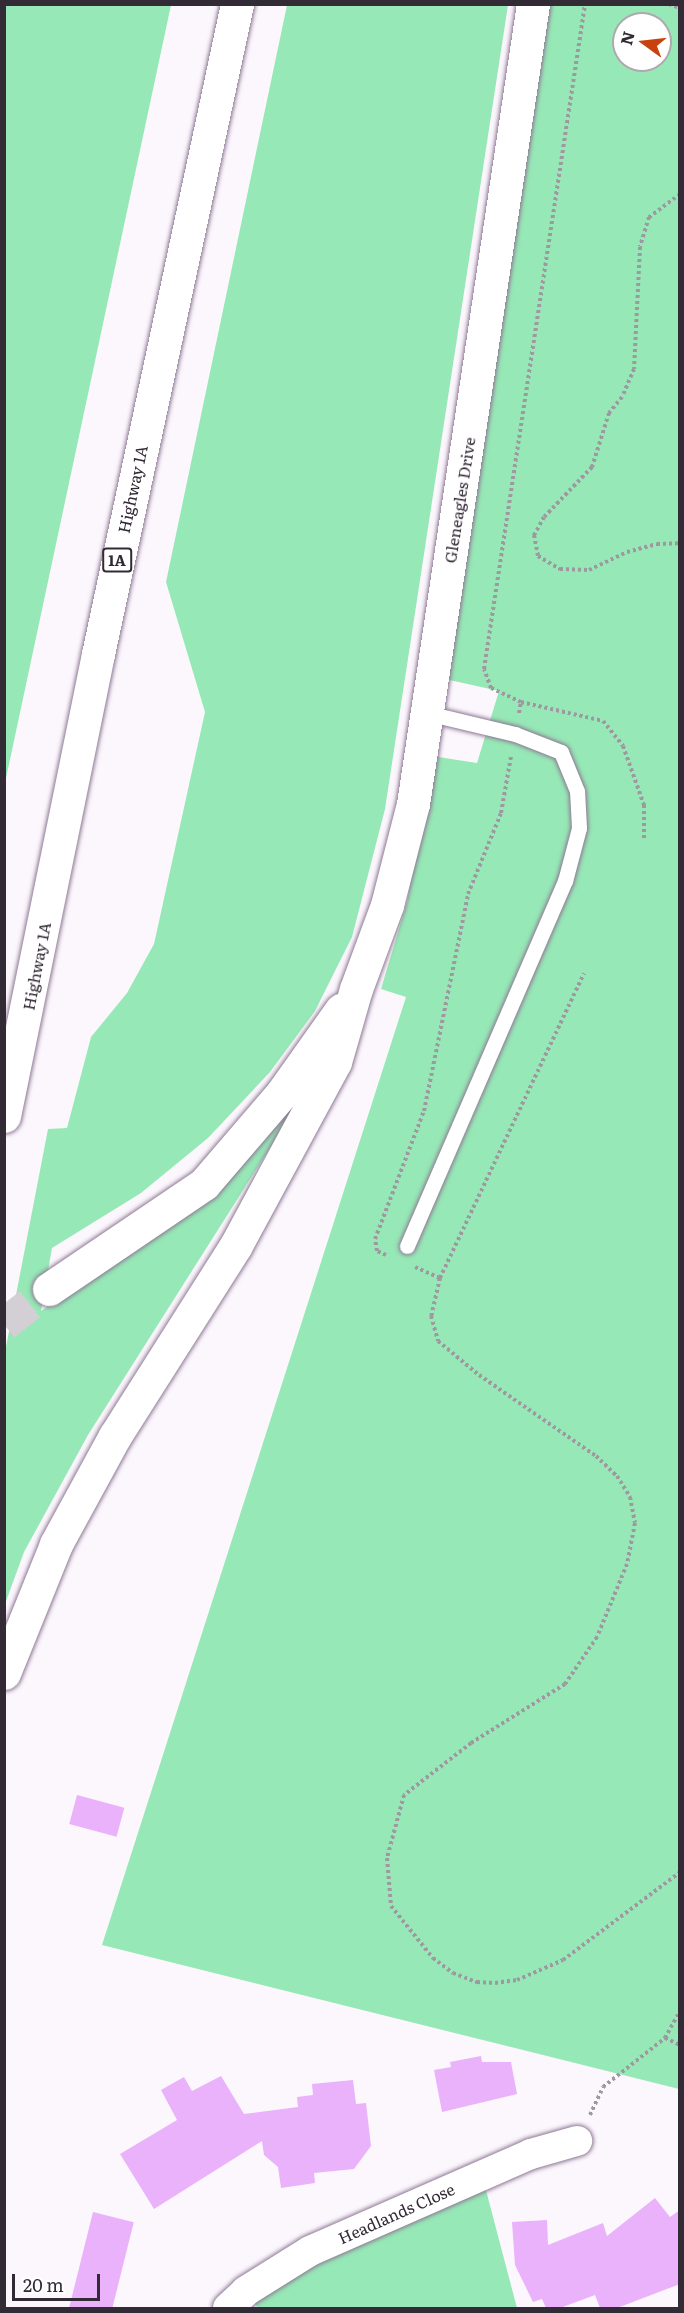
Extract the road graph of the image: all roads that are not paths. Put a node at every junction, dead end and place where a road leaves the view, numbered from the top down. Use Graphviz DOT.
graph roads {
  1 [pos="237,4"];
  2 [pos="533,4"];
  3 [pos="427,713"];
  4 [pos="356,989"];
  5 [pos="4,1116"];
  6 [pos="407,1246"];
  7 [pos="49,1289"];
  8 [pos="4,1673"];
  9 [pos="577,2141"];
  10 [pos="228,2308"];
  1 -- 5 [label="main road, Highway 1A / 1A"];
  2 -- 3 [label="main road, Gleneagles Drive"];
  3 -- 4 [label="main road, Gleneagles Drive"];
  3 -- 6 [label="lane"];
  4 -- 7 [label="main road"];
  4 -- 8 [label="main road"];
  9 -- 10 [label="street, Headlands Close"];
}
